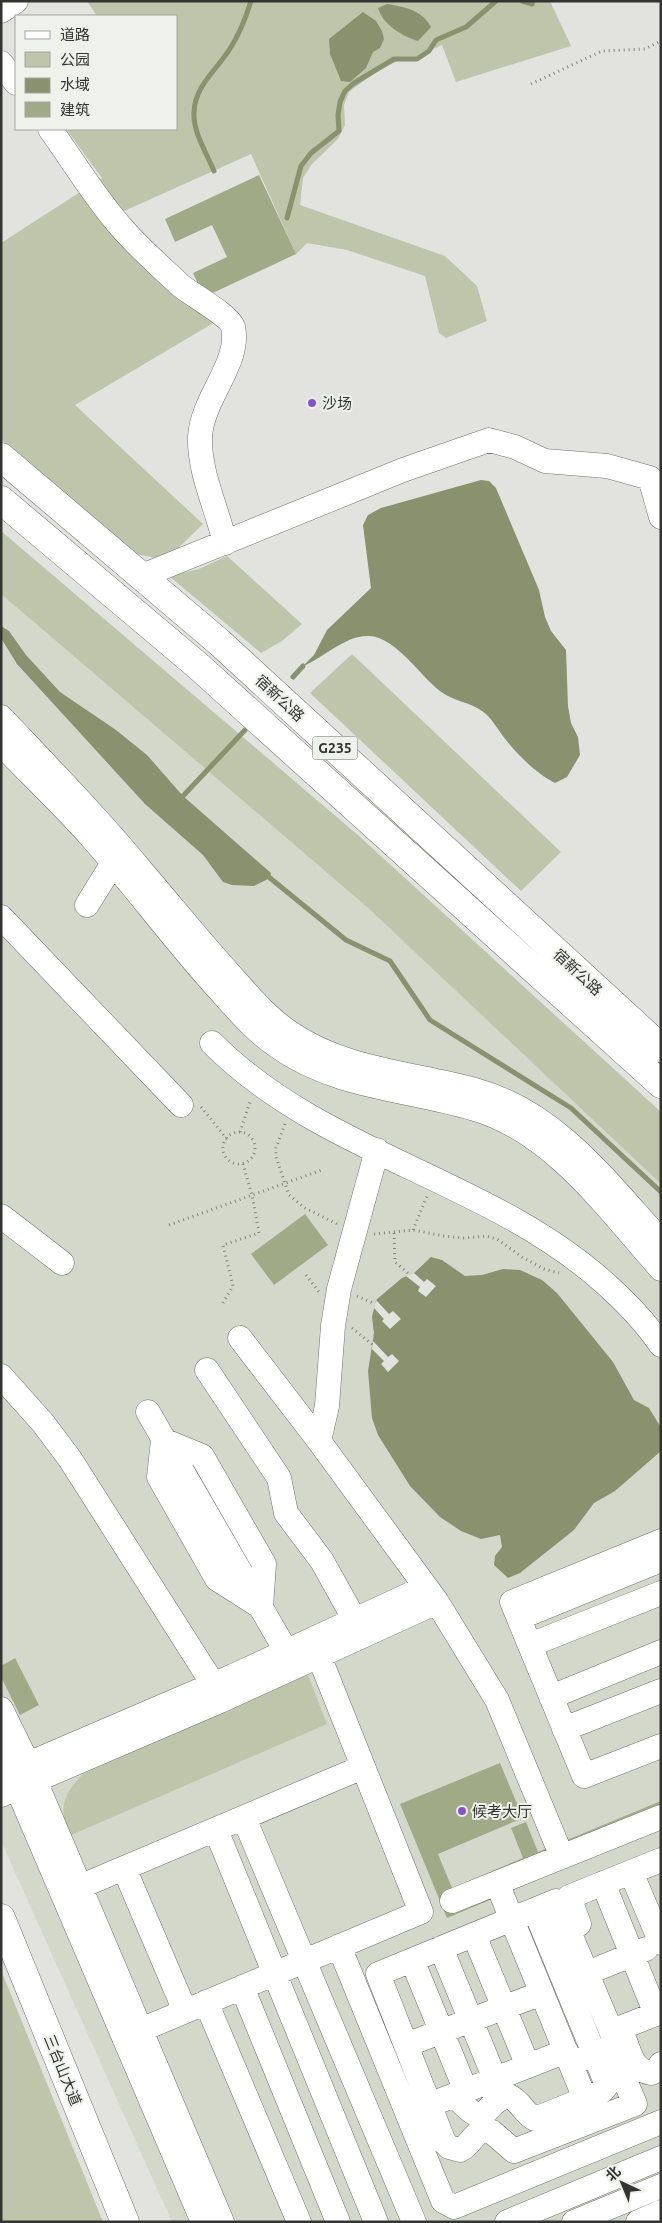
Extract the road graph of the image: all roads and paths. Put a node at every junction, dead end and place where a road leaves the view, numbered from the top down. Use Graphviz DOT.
graph roads {
  1 [pos="16,1"];
  2 [pos="1,10"];
  3 [pos="661,40"];
  4 [pos="1,63"];
  5 [pos="15,82"];
  6 [pos="531,84"];
  7 [pos="51,130"];
  8 [pos="1,458"];
  9 [pos="1,500"];
  10 [pos="661,517"];
  11 [pos="225,543"];
  12 [pos="142,576"];
  13 [pos="1,717"];
  14 [pos="1,744"];
  15 [pos="120,858"];
  16 [pos="87,905"];
  17 [pos="1,917"];
  18 [pos="212,1043"];
  19 [pos="661,1048"];
  20 [pos="257,1081"];
  21 [pos="661,1084"];
  22 [pos="188,1103"];
  23 [pos="294,1107"];
  24 [pos="240,1132"];
  25 [pos="227,1138"];
  26 [pos="377,1150"];
  27 [pos="243,1164"];
  28 [pos="322,1170"];
  29 [pos="435,1179"];
  30 [pos="285,1183"];
  31 [pos="252,1195"];
  32 [pos="1,1216"];
  33 [pos="169,1225"];
  34 [pos="413,1230"];
  35 [pos="355,1232"];
  36 [pos="394,1233"];
  37 [pos="661,1242"];
  38 [pos="62,1263"];
  39 [pos="661,1269"];
  40 [pos="563,1274"];
  41 [pos="410,1275"];
  42 [pos="223,1303"];
  43 [pos="240,1338"];
  44 [pos="661,1346"];
  45 [pos="207,1370"];
  46 [pos="1,1376"];
  47 [pos="148,1412"];
  48 [pos="319,1441"];
  49 [pos="661,1541"];
  50 [pos="661,1560"];
  51 [pos="661,1593"];
  52 [pos="431,1594"];
  53 [pos="519,1618"];
  54 [pos="359,1627"];
  55 [pos="530,1645"];
  56 [pos="661,1652"];
  57 [pos="319,1656"];
  58 [pos="290,1659"];
  59 [pos="661,1691"];
  60 [pos="216,1692"];
  61 [pos="551,1697"];
  62 [pos="1,1709"];
  63 [pos="564,1729"];
  64 [pos="661,1746"];
  65 [pos="1,1750"];
  66 [pos="363,1767"];
  67 [pos="16,1779"];
  68 [pos="661,1817"];
  69 [pos="244,1818"];
  70 [pos="216,1830"];
  71 [pos="562,1857"];
  72 [pos="661,1860"];
  73 [pos="124,1868"];
  74 [pos="631,1872"];
  75 [pos="497,1883"];
  76 [pos="603,1883"];
  77 [pos="72,1890"];
  78 [pos="452,1901"];
  79 [pos="529,1913"];
  80 [pos="1,1918"];
  81 [pos="474,1935"];
  82 [pos="661,1943"];
  83 [pos="339,1946"];
  84 [pos="441,1948"];
  85 [pos="632,1955"];
  86 [pos="412,1960"];
  87 [pos="304,1961"];
  88 [pos="596,1968"];
  89 [pos="276,1973"];
  90 [pos="242,1987"];
  91 [pos="542,1993"];
  92 [pos="206,2002"];
  93 [pos="504,2008"];
  94 [pos="184,2011"];
  95 [pos="471,2020"];
  96 [pos="656,2020"];
  97 [pos="442,2032"];
  98 [pos="132,2033"];
  99 [pos="406,2045"];
  100 [pos="594,2050"];
  101 [pos="661,2064"];
  102 [pos="528,2066"];
  103 [pos="495,2079"];
  104 [pos="460,2093"];
  105 [pos="430,2105"];
  106 [pos="661,2122"];
  107 [pos="661,2158"];
  108 [pos="661,2186"];
  109 [pos="661,2212"];
  110 [pos="125,2222"];
  111 [pos="203,2222"];
  112 [pos="222,2222"];
  113 [pos="299,2222"];
  114 [pos="338,2222"];
  115 [pos="376,2222"];
  116 [pos="414,2222"];
  117 [pos="508,2222"];
  118 [pos="574,2222"];
  119 [pos="638,2222"];
  1 -- 2 [label="street"];
  3 -- 6 [label="path"];
  4 -- 5 [label="street"];
  7 -- 11 [label="street"];
  8 -- 12 [label="main road, 宿新公路 / G235"];
  9 -- 21 [label="main road, 宿新公路 / G235"];
  10 -- 11 [label="street"];
  11 -- 12 [label="street"];
  12 -- 19 [label="main road, 宿新公路 / G235"];
  13 -- 15 [label="street"];
  14 -- 15 [label="street"];
  15 -- 16 [label="street"];
  15 -- 37 [label="street"];
  15 -- 39 [label="street"];
  17 -- 22 [label="street"];
  18 -- 20 [label="street"];
  20 -- 23 [label="street"];
  20 -- 24 [label="path"];
  22 -- 25 [label="path"];
  23 -- 26 [label="street"];
  23 -- 30 [label="path"];
  24 -- 25 [label="path"];
  24 -- 27 [label="path"];
  25 -- 27 [label="path"];
  26 -- 29 [label="street"];
  26 -- 35 [label="street"];
  27 -- 31 [label="path"];
  28 -- 30 [label="path"];
  29 -- 34 [label="path"];
  29 -- 44 [label="street"];
  30 -- 31 [label="path"];
  30 -- 35 [label="path"];
  31 -- 33 [label="path"];
  31 -- 42 [label="path"];
  32 -- 38 [label="street"];
  34 -- 36 [label="path"];
  34 -- 40 [label="path"];
  35 -- 36 [label="path"];
  35 -- 48 [label="street"];
  36 -- 41 [label="path"];
  43 -- 48 [label="street"];
  45 -- 54 [label="street"];
  46 -- 60 [label="street"];
  47 -- 58 [label="street"];
  48 -- 52 [label="street"];
  49 -- 53 [label="street"];
  50 -- 53 [label="street"];
  51 -- 55 [label="street"];
  52 -- 54 [label="street"];
  52 -- 71 [label="street"];
  53 -- 55 [label="street"];
  54 -- 57 [label="street"];
  54 -- 58 [label="street"];
  55 -- 61 [label="street"];
  56 -- 61 [label="street"];
  57 -- 58 [label="street"];
  57 -- 66 [label="street"];
  58 -- 60 [label="street"];
  59 -- 63 [label="street"];
  60 -- 67 [label="street"];
  61 -- 63 [label="street"];
  62 -- 67 [label="street"];
  63 -- 64 [label="street"];
  65 -- 67 [label="street"];
  66 -- 69 [label="street"];
  66 -- 83 [label="street"];
  67 -- 77 [label="street"];
  68 -- 71 [label="street"];
  69 -- 70 [label="street"];
  69 -- 87 [label="street"];
  70 -- 73 [label="street"];
  70 -- 89 [label="street"];
  71 -- 75 [label="street"];
  72 -- 74 [label="street"];
  73 -- 77 [label="street"];
  73 -- 94 [label="street"];
  74 -- 76 [label="street"];
  74 -- 82 [label="street"];
  75 -- 78 [label="street"];
  75 -- 79 [label="street"];
  76 -- 85 [label="street"];
  76 -- 88 [label="street"];
  77 -- 98 [label="street"];
  79 -- 81 [label="street"];
  79 -- 91 [label="street"];
  79 -- 100 [label="street"];
  79 -- 100 [label="street"];
  80 -- 110 [label="main road, 三台山大道"];
  81 -- 84 [label="street"];
  81 -- 93 [label="street"];
  82 -- 85 [label="street"];
  83 -- 87 [label="street"];
  83 -- 106 [label="street"];
  84 -- 86 [label="street"];
  84 -- 95 [label="street"];
  85 -- 88 [label="street"];
  85 -- 96 [label="street"];
  86 -- 97 [label="street"];
  86 -- 99 [label="street"];
  87 -- 89 [label="street"];
  87 -- 116 [label="street"];
  88 -- 100 [label="street"];
  89 -- 90 [label="street"];
  89 -- 115 [label="street"];
  90 -- 92 [label="street"];
  90 -- 114 [label="street"];
  91 -- 93 [label="street"];
  91 -- 100 [label="street"];
  92 -- 94 [label="street"];
  92 -- 113 [label="street"];
  93 -- 95 [label="street"];
  93 -- 102 [label="street"];
  94 -- 98 [label="street"];
  95 -- 97 [label="street"];
  95 -- 103 [label="street"];
  96 -- 100 [label="street"];
  97 -- 99 [label="street"];
  97 -- 104 [label="street"];
  98 -- 111 [label="street"];
  98 -- 112 [label="street"];
  99 -- 105 [label="street"];
  100 -- 101 [label="street"];
  100 -- 102 [label="street"];
  100 -- 104 [label="street"];
  100 -- 105 [label="street"];
  102 -- 103 [label="street"];
  103 -- 104 [label="street"];
  104 -- 105 [label="street"];
  107 -- 117 [label="street"];
  108 -- 118 [label="street"];
  109 -- 119 [label="street"];
}
